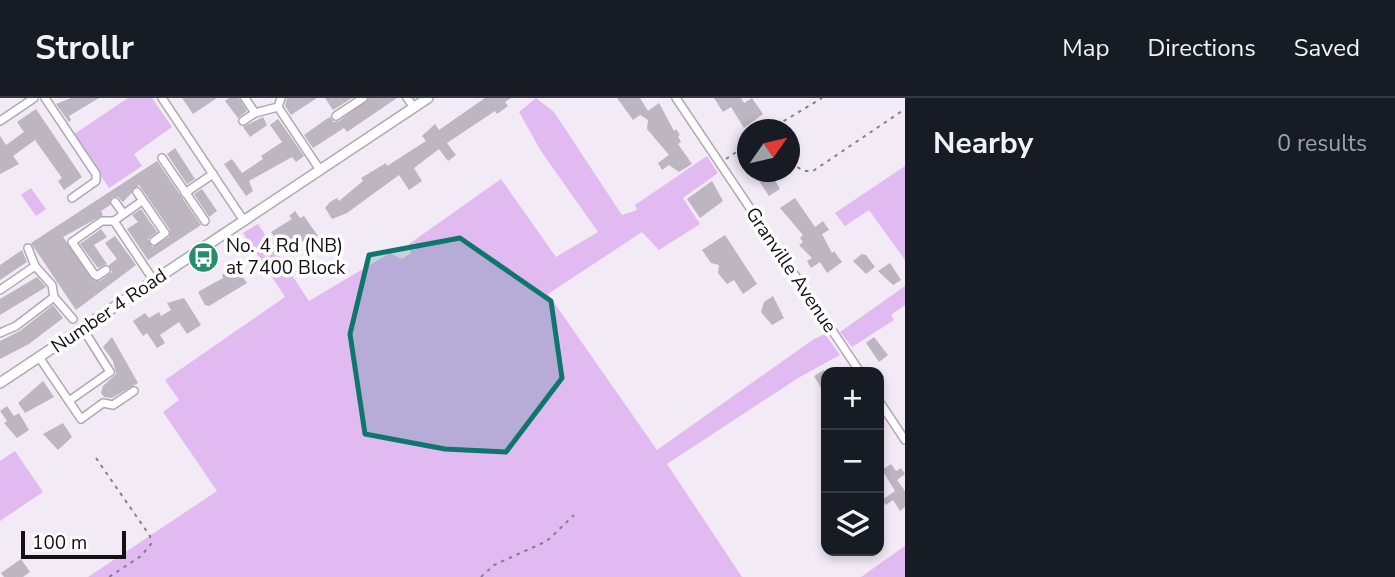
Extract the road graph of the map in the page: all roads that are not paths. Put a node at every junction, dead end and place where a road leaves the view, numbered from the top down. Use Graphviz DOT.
graph roads {
  1 [pos="34,98"];
  2 [pos="45,98"];
  3 [pos="162,98"];
  4 [pos="245,98"];
  5 [pos="281,98"];
  6 [pos="347,98"];
  7 [pos="363,98"];
  8 [pos="407,98"];
  9 [pos="428,98"];
  10 [pos="676,98"];
  11 [pos="352,106"];
  12 [pos="278,107"];
  13 [pos="414,107"];
  14 [pos="255,113"];
  15 [pos="336,116"];
  16 [pos="0,121"];
  17 [pos="243,121"];
  18 [pos="162,158"];
  19 [pos="320,170"];
  20 [pos="213,174"];
  21 [pos="137,192"];
  22 [pos="185,193"];
  23 [pos="72,198"];
  24 [pos="142,201"];
  25 [pos="115,202"];
  26 [pos="122,213"];
  27 [pos="114,220"];
  28 [pos="244,220"];
  29 [pos="205,221"];
  30 [pos="154,241"];
  31 [pos="28,248"];
  32 [pos="35,266"];
  33 [pos="106,270"];
  34 [pos="154,281"];
  35 [pos="0,290"];
  36 [pos="54,297"];
  37 [pos="73,319"];
  38 [pos="83,328"];
  39 [pos="0,333"];
  40 [pos="39,357"];
  41 [pos="857,367"];
  42 [pos="0,383"];
  43 [pos="134,391"];
  44 [pos="69,401"];
  45 [pos="884,408"];
  46 [pos="905,440"];
  1 -- 16 [label="street"];
  2 -- 23 [label="street"];
  3 -- 20 [label="street"];
  4 -- 14 [label="street"];
  5 -- 12 [label="street"];
  6 -- 11 [label="street"];
  7 -- 11 [label="street"];
  8 -- 13 [label="street"];
  9 -- 13 [label="main road, Number 4 Road"];
  10 -- 41 [label="street, Granville Avenue"];
  11 -- 15 [label="street"];
  12 -- 14 [label="street"];
  12 -- 19 [label="street"];
  13 -- 19 [label="main road, Number 4 Road"];
  14 -- 17 [label="street"];
  18 -- 22 [label="street"];
  19 -- 28 [label="main road, Number 4 Road"];
  20 -- 22 [label="street"];
  20 -- 28 [label="street"];
  21 -- 24 [label="street"];
  22 -- 29 [label="street"];
  24 -- 26 [label="street"];
  24 -- 30 [label="street"];
  25 -- 26 [label="street"];
  26 -- 27 [label="street"];
  27 -- 33 [label="street"];
  27 -- 34 [label="street"];
  28 -- 34 [label="main road, Number 4 Road"];
  31 -- 32 [label="street"];
  32 -- 35 [label="street"];
  32 -- 36 [label="street"];
  34 -- 38 [label="main road, Number 4 Road"];
  36 -- 37 [label="street"];
  36 -- 39 [label="street"];
  38 -- 40 [label="main road, Number 4 Road"];
  38 -- 44 [label="street"];
  40 -- 42 [label="main road, Number 4 Road"];
  40 -- 44 [label="street"];
  43 -- 44 [label="street"];
  45 -- 46 [label="street"];
}
